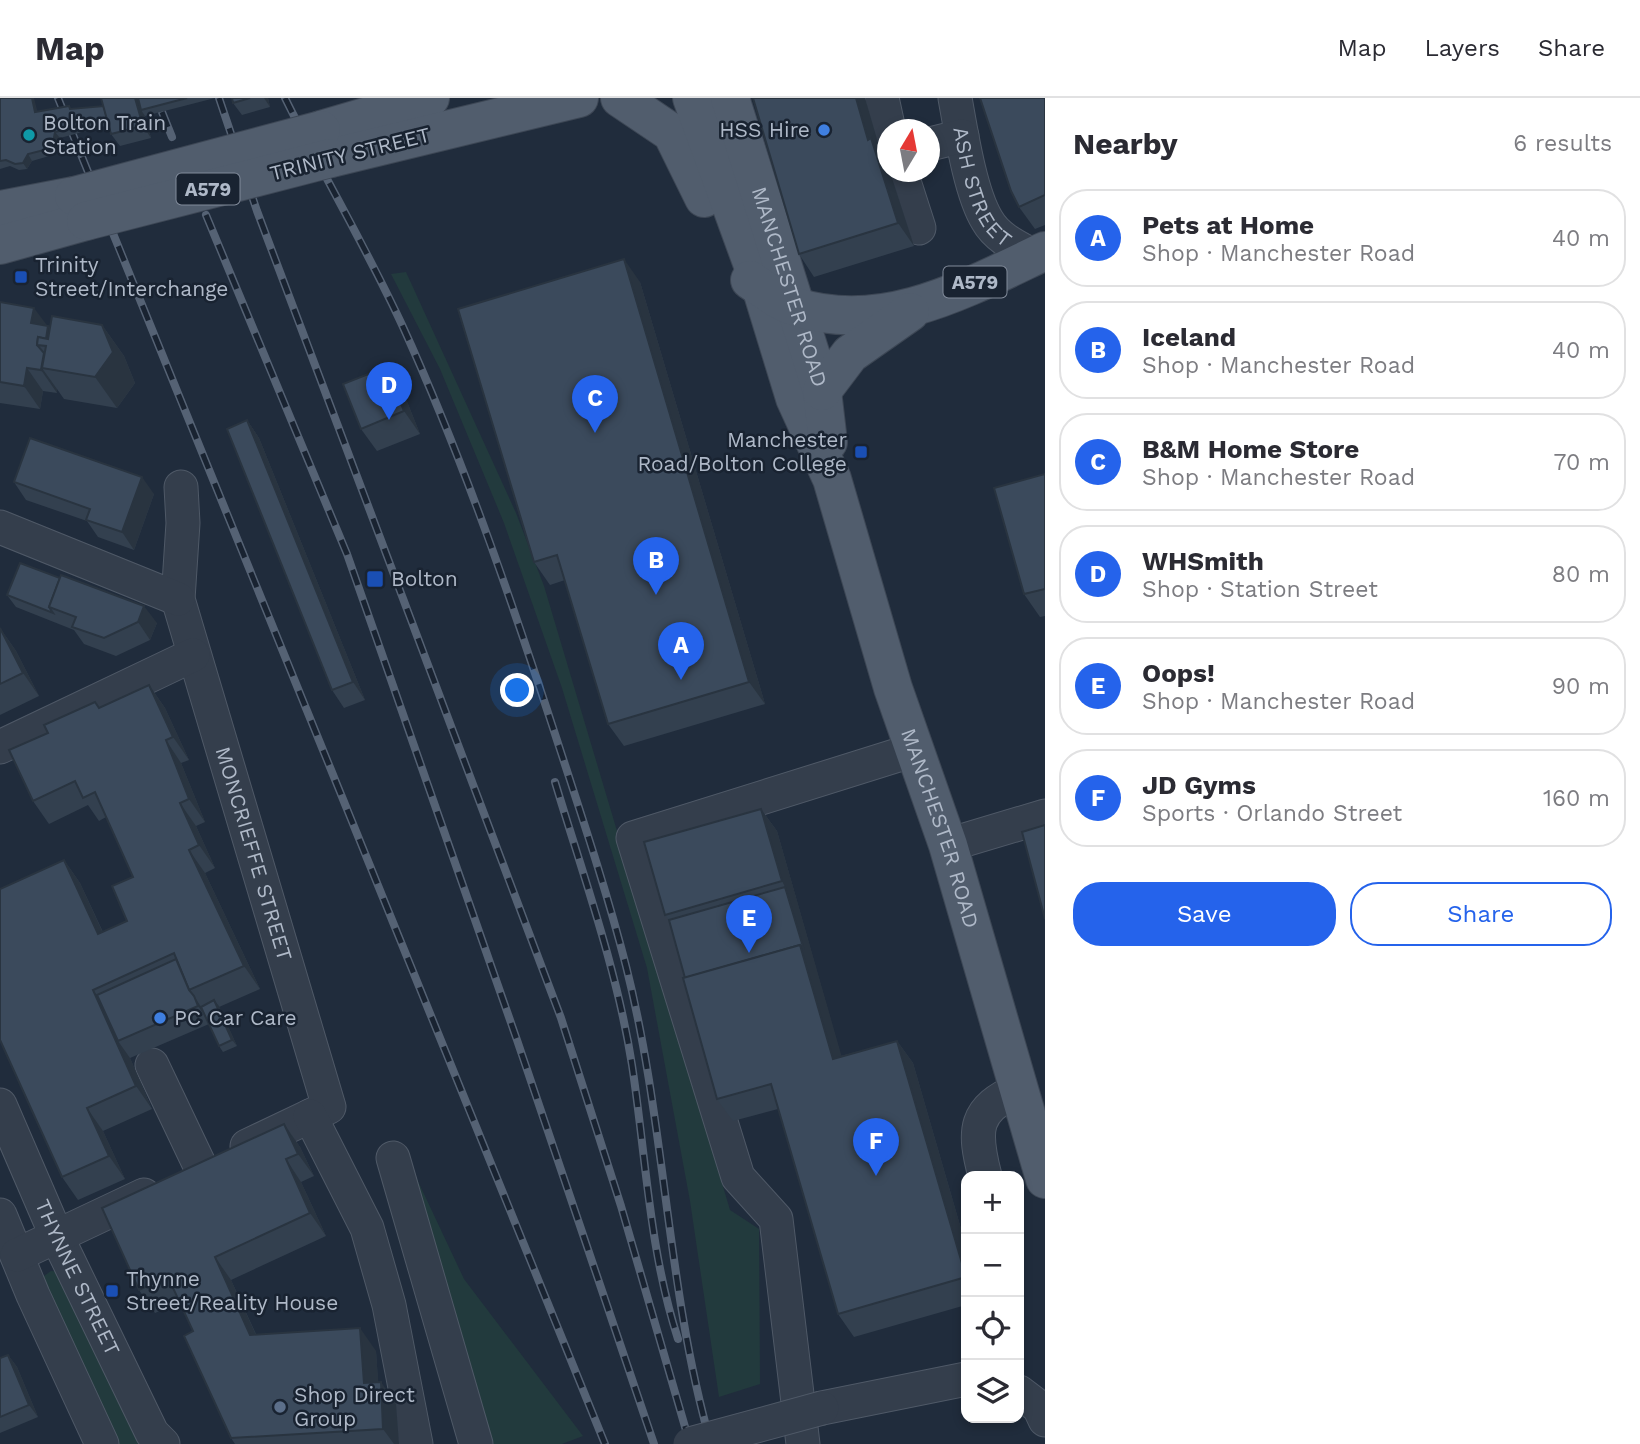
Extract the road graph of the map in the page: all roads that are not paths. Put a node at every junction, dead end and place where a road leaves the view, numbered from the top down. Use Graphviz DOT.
graph roads {
  1 [pos="430,98"];
  2 [pos="579,98"];
  3 [pos="620,98"];
  4 [pos="692,98"];
  5 [pos="730,98"];
  6 [pos="882,98"];
  7 [pos="956,98"];
  8 [pos="887,119"];
  9 [pos="962,136"];
  10 [pos="940,141"];
  11 [pos="326,144"];
  12 [pos="904,182"];
  13 [pos="80,209"];
  14 [pos="0,210"];
  15 [pos="919,229"];
  16 [pos="0,245"];
  17 [pos="1040,254"];
  18 [pos="761,287"];
  19 [pos="795,307"];
  20 [pos="915,308"];
  21 [pos="822,391"];
  22 [pos="832,479"];
  23 [pos="181,487"];
  24 [pos="0,527"];
  25 [pos="178,599"];
  26 [pos="193,655"];
  27 [pos="0,747"];
  28 [pos="914,750"];
  29 [pos="1045,816"];
  30 [pos="948,845"];
  31 [pos="152,1065"];
  32 [pos="1020,1089"];
  33 [pos="0,1105"];
  34 [pos="320,1111"];
  35 [pos="1038,1130"];
  36 [pos="393,1157"];
  37 [pos="201,1168"];
  38 [pos="984,1171"];
  39 [pos="1045,1179"];
  40 [pos="0,1215"];
  41 [pos="57,1237"];
  42 [pos="17,1255"];
  43 [pos="957,1381"];
  44 [pos="1024,1396"];
  45 [pos="1045,1420"];
  46 [pos="102,1444"];
  47 [pos="163,1444"];
  48 [pos="416,1444"];
  49 [pos="476,1444"];
  50 [pos="690,1444"];
  51 [pos="803,1444"];
  1 -- 11 [label="main road, TRINITY STREET / A579"];
  2 -- 11 [label="main road, TRINITY STREET / A579"];
  3 -- 18 [label="main road, MANCHESTER ROAD / A579"];
  4 -- 18 [label="main road, MANCHESTER ROAD"];
  5 -- 19 [label="main road, MANCHESTER ROAD"];
  6 -- 8 [label="street"];
  7 -- 9 [label="street, ASH STREET"];
  9 -- 10 [label="street"];
  9 -- 17 [label="street, ASH STREET"];
  11 -- 13 [label="main road, TRINITY STREET / A579, bridge"];
  12 -- 15 [label="street"];
  13 -- 14 [label="main road, TRINITY STREET / A579"];
  13 -- 16 [label="main road, TRINITY STREET / A579"];
  17 -- 20 [label="main road, A579"];
  18 -- 19 [label="main road, A579"];
  18 -- 22 [label="main road, MANCHESTER ROAD"];
  19 -- 20 [label="main road, A579"];
  19 -- 21 [label="main road, MANCHESTER ROAD"];
  20 -- 21 [label="main road"];
  21 -- 22 [label="main road, MANCHESTER ROAD"];
  22 -- 28 [label="main road, MANCHESTER ROAD"];
  23 -- 25 [label="street, MONCRIEFFE STREET"];
  24 -- 25 [label="street"];
  25 -- 26 [label="street, MONCRIEFFE STREET"];
  26 -- 27 [label="street"];
  26 -- 34 [label="street, MONCRIEFFE STREET"];
  28 -- 30 [label="main road, MANCHESTER ROAD"];
  28 -- 51 [label="street"];
  29 -- 30 [label="street"];
  30 -- 32 [label="main road, MANCHESTER ROAD"];
  31 -- 37 [label="street"];
  32 -- 35 [label="main road, MANCHESTER ROAD"];
  32 -- 38 [label="street"];
  33 -- 41 [label="street, THYNNE STREET"];
  34 -- 37 [label="street"];
  34 -- 48 [label="street, MONCRIEFFE STREET"];
  35 -- 39 [label="main road, MANCHESTER ROAD"];
  36 -- 49 [label="street"];
  37 -- 41 [label="street"];
  40 -- 42 [label="street"];
  41 -- 42 [label="street"];
  41 -- 47 [label="street, THYNNE STREET"];
  42 -- 46 [label="street"];
  43 -- 50 [label="street, bridge"];
  44 -- 45 [label="street"];
}
